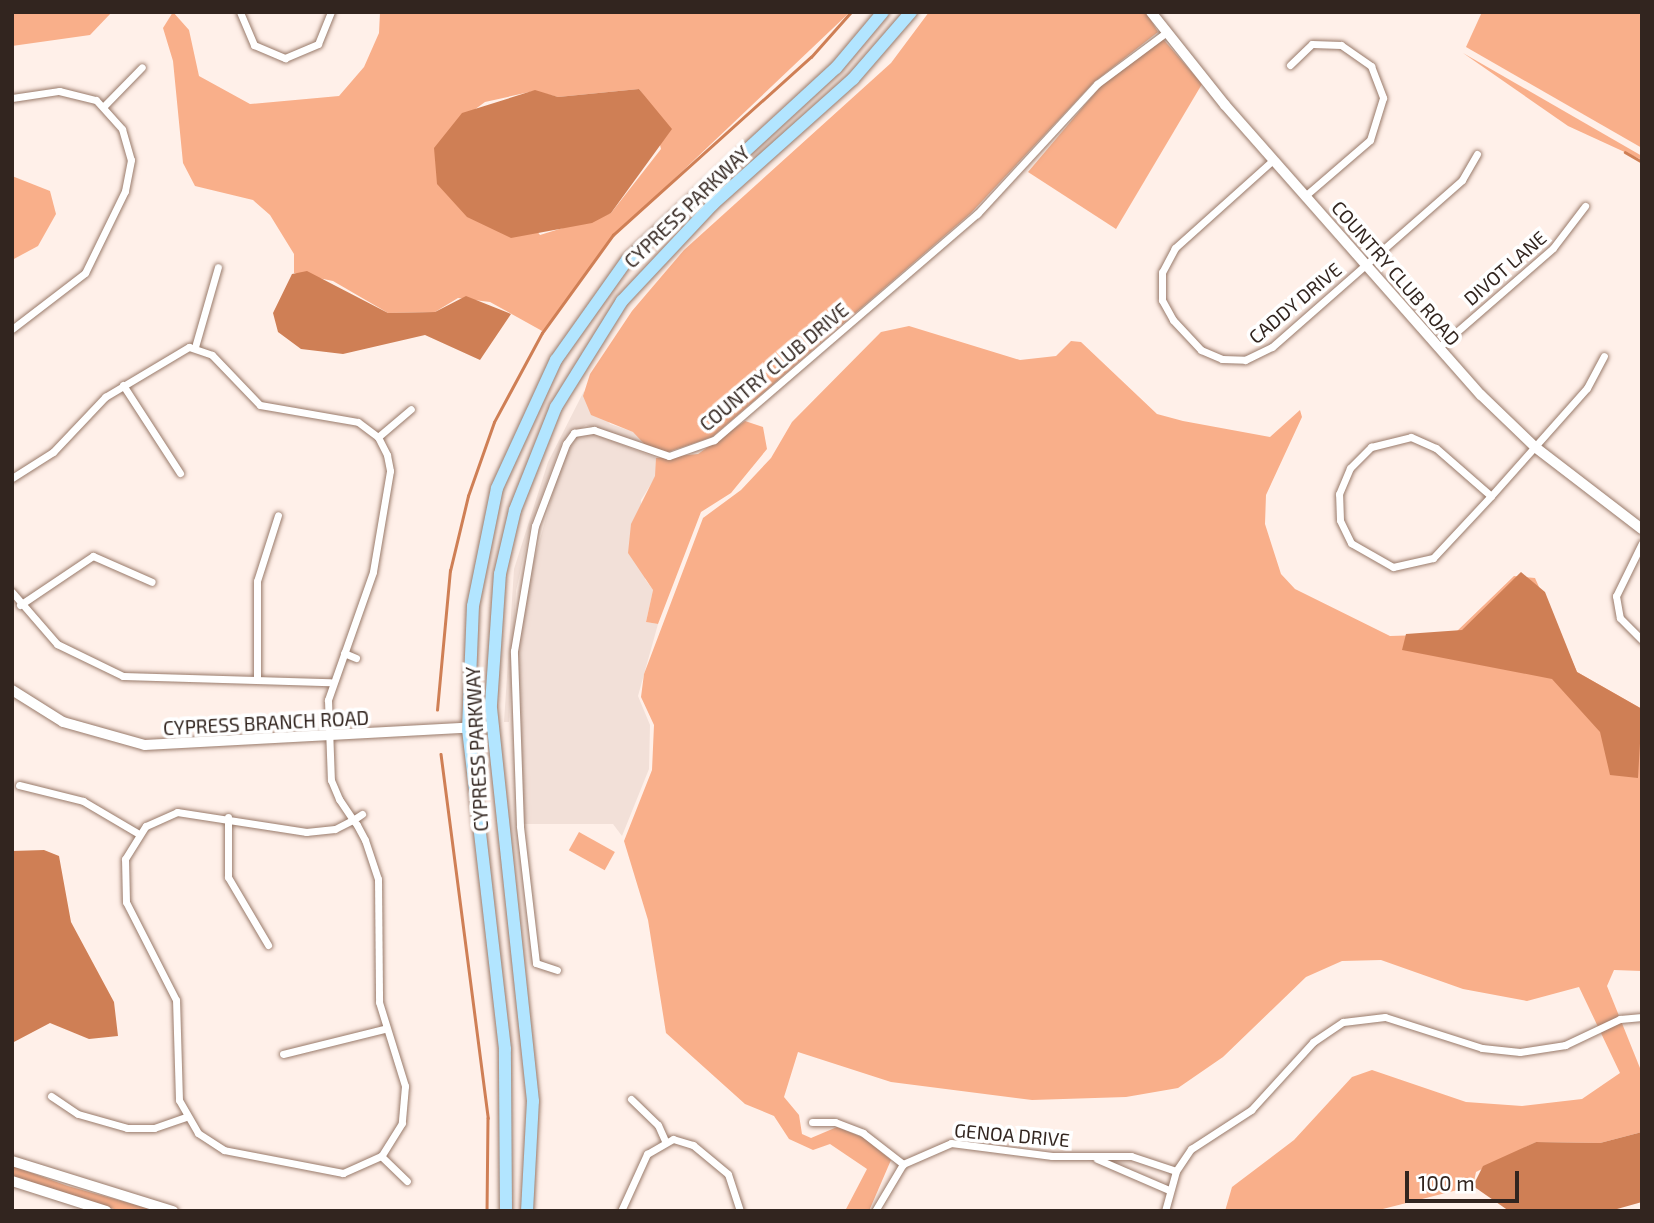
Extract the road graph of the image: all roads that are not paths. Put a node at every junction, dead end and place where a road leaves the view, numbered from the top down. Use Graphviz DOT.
graph roads {
  1 [pos="240,12"];
  2 [pos="331,12"];
  3 [pos="883,12"];
  4 [pos="911,12"];
  5 [pos="1151,12"];
  6 [pos="1164,34"];
  7 [pos="1290,65"];
  8 [pos="142,67"];
  9 [pos="12,97"];
  10 [pos="104,106"];
  11 [pos="1477,154"];
  12 [pos="1273,160"];
  13 [pos="1305,196"];
  14 [pos="1585,206"];
  15 [pos="1366,265"];
  16 [pos="218,267"];
  17 [pos="12,329"];
  18 [pos="195,347"];
  19 [pos="1438,348"];
  20 [pos="1604,356"];
  21 [pos="123,385"];
  22 [pos="411,409"];
  23 [pos="378,437"];
  24 [pos="1535,447"];
  25 [pos="180,473"];
  26 [pos="12,478"];
  27 [pos="1491,496"];
  28 [pos="278,515"];
  29 [pos="1642,529"];
  30 [pos="1642,543"];
  31 [pos="152,582"];
  32 [pos="12,593"];
  33 [pos="20,605"];
  34 [pos="1642,640"];
  35 [pos="344,653"];
  36 [pos="356,659"];
  37 [pos="257,678"];
  38 [pos="330,681"];
  39 [pos="12,690"];
  40 [pos="492,726"];
  41 [pos="514,726"];
  42 [pos="468,730"];
  43 [pos="329,738"];
  44 [pos="19,785"];
  45 [pos="362,814"];
  46 [pos="228,817"];
  47 [pos="353,820"];
  48 [pos="139,834"];
  49 [pos="268,945"];
  50 [pos="557,970"];
  51 [pos="1642,1017"];
  52 [pos="384,1029"];
  53 [pos="283,1054"];
  54 [pos="51,1096"];
  55 [pos="631,1100"];
  56 [pos="186,1117"];
  57 [pos="812,1122"];
  58 [pos="665,1141"];
  59 [pos="381,1156"];
  60 [pos="1093,1157"];
  61 [pos="12,1161"];
  62 [pos="903,1164"];
  63 [pos="1176,1171"];
  64 [pos="12,1181"];
  65 [pos="407,1181"];
  66 [pos="1169,1190"];
  67 [pos="167,1210"];
  68 [pos="106,1211"];
  69 [pos="506,1211"];
  70 [pos="527,1211"];
  71 [pos="621,1211"];
  72 [pos="740,1211"];
  73 [pos="875,1211"];
  74 [pos="1165,1211"];
  1 -- 2 [label="street"];
  3 -- 42 [label="main road, CYPRESS PARKWAY"];
  4 -- 40 [label="main road, CYPRESS PARKWAY"];
  5 -- 6 [label="street, COUNTRY CLUB ROAD"];
  6 -- 12 [label="street, COUNTRY CLUB ROAD"];
  6 -- 41 [label="street, COUNTRY CLUB DRIVE"];
  7 -- 13 [label="street"];
  8 -- 10 [label="street"];
  9 -- 10 [label="street"];
  10 -- 17 [label="street"];
  11 -- 15 [label="street, CADDY DRIVE"];
  12 -- 13 [label="street, COUNTRY CLUB ROAD"];
  12 -- 15 [label="street, CADDY DRIVE"];
  13 -- 15 [label="street, COUNTRY CLUB ROAD"];
  14 -- 19 [label="street, DIVOT LANE"];
  15 -- 19 [label="street, COUNTRY CLUB ROAD"];
  16 -- 18 [label="street"];
  18 -- 21 [label="street"];
  18 -- 23 [label="street"];
  19 -- 24 [label="street, COUNTRY CLUB ROAD"];
  20 -- 24 [label="street"];
  21 -- 25 [label="street"];
  21 -- 26 [label="street"];
  22 -- 23 [label="street"];
  23 -- 35 [label="street"];
  24 -- 27 [label="street"];
  24 -- 29 [label="street, COUNTRY CLUB ROAD"];
  27 -- 27 [label="street"];
  28 -- 37 [label="street"];
  30 -- 34 [label="street"];
  31 -- 33 [label="street"];
  32 -- 33 [label="street"];
  33 -- 37 [label="street"];
  35 -- 36 [label="street"];
  35 -- 38 [label="street"];
  37 -- 38 [label="street"];
  38 -- 43 [label="street"];
  39 -- 43 [label="street, CYPRESS BRANCH ROAD"];
  40 -- 41 [label="street"];
  40 -- 42 [label="street, CYPRESS BRANCH ROAD"];
  40 -- 70 [label="main road, CYPRESS PARKWAY"];
  41 -- 50 [label="street, COUNTRY CLUB DRIVE"];
  42 -- 43 [label="street, CYPRESS BRANCH ROAD"];
  42 -- 69 [label="main road, CYPRESS PARKWAY"];
  43 -- 47 [label="street"];
  44 -- 48 [label="street"];
  45 -- 47 [label="street"];
  46 -- 47 [label="street"];
  46 -- 48 [label="street"];
  46 -- 49 [label="street"];
  47 -- 52 [label="street"];
  48 -- 56 [label="street"];
  51 -- 63 [label="street"];
  52 -- 53 [label="street"];
  52 -- 59 [label="street"];
  54 -- 56 [label="street"];
  55 -- 58 [label="street"];
  56 -- 59 [label="street"];
  57 -- 62 [label="street"];
  58 -- 71 [label="street"];
  58 -- 72 [label="street"];
  59 -- 65 [label="street"];
  60 -- 62 [label="street, GENOA DRIVE"];
  60 -- 63 [label="street, GENOA DRIVE"];
  60 -- 66 [label="street, GENOA DRIVE"];
  61 -- 67 [label="street"];
  62 -- 73 [label="street"];
  63 -- 66 [label="street"];
  64 -- 68 [label="street"];
  66 -- 74 [label="street"];
}
